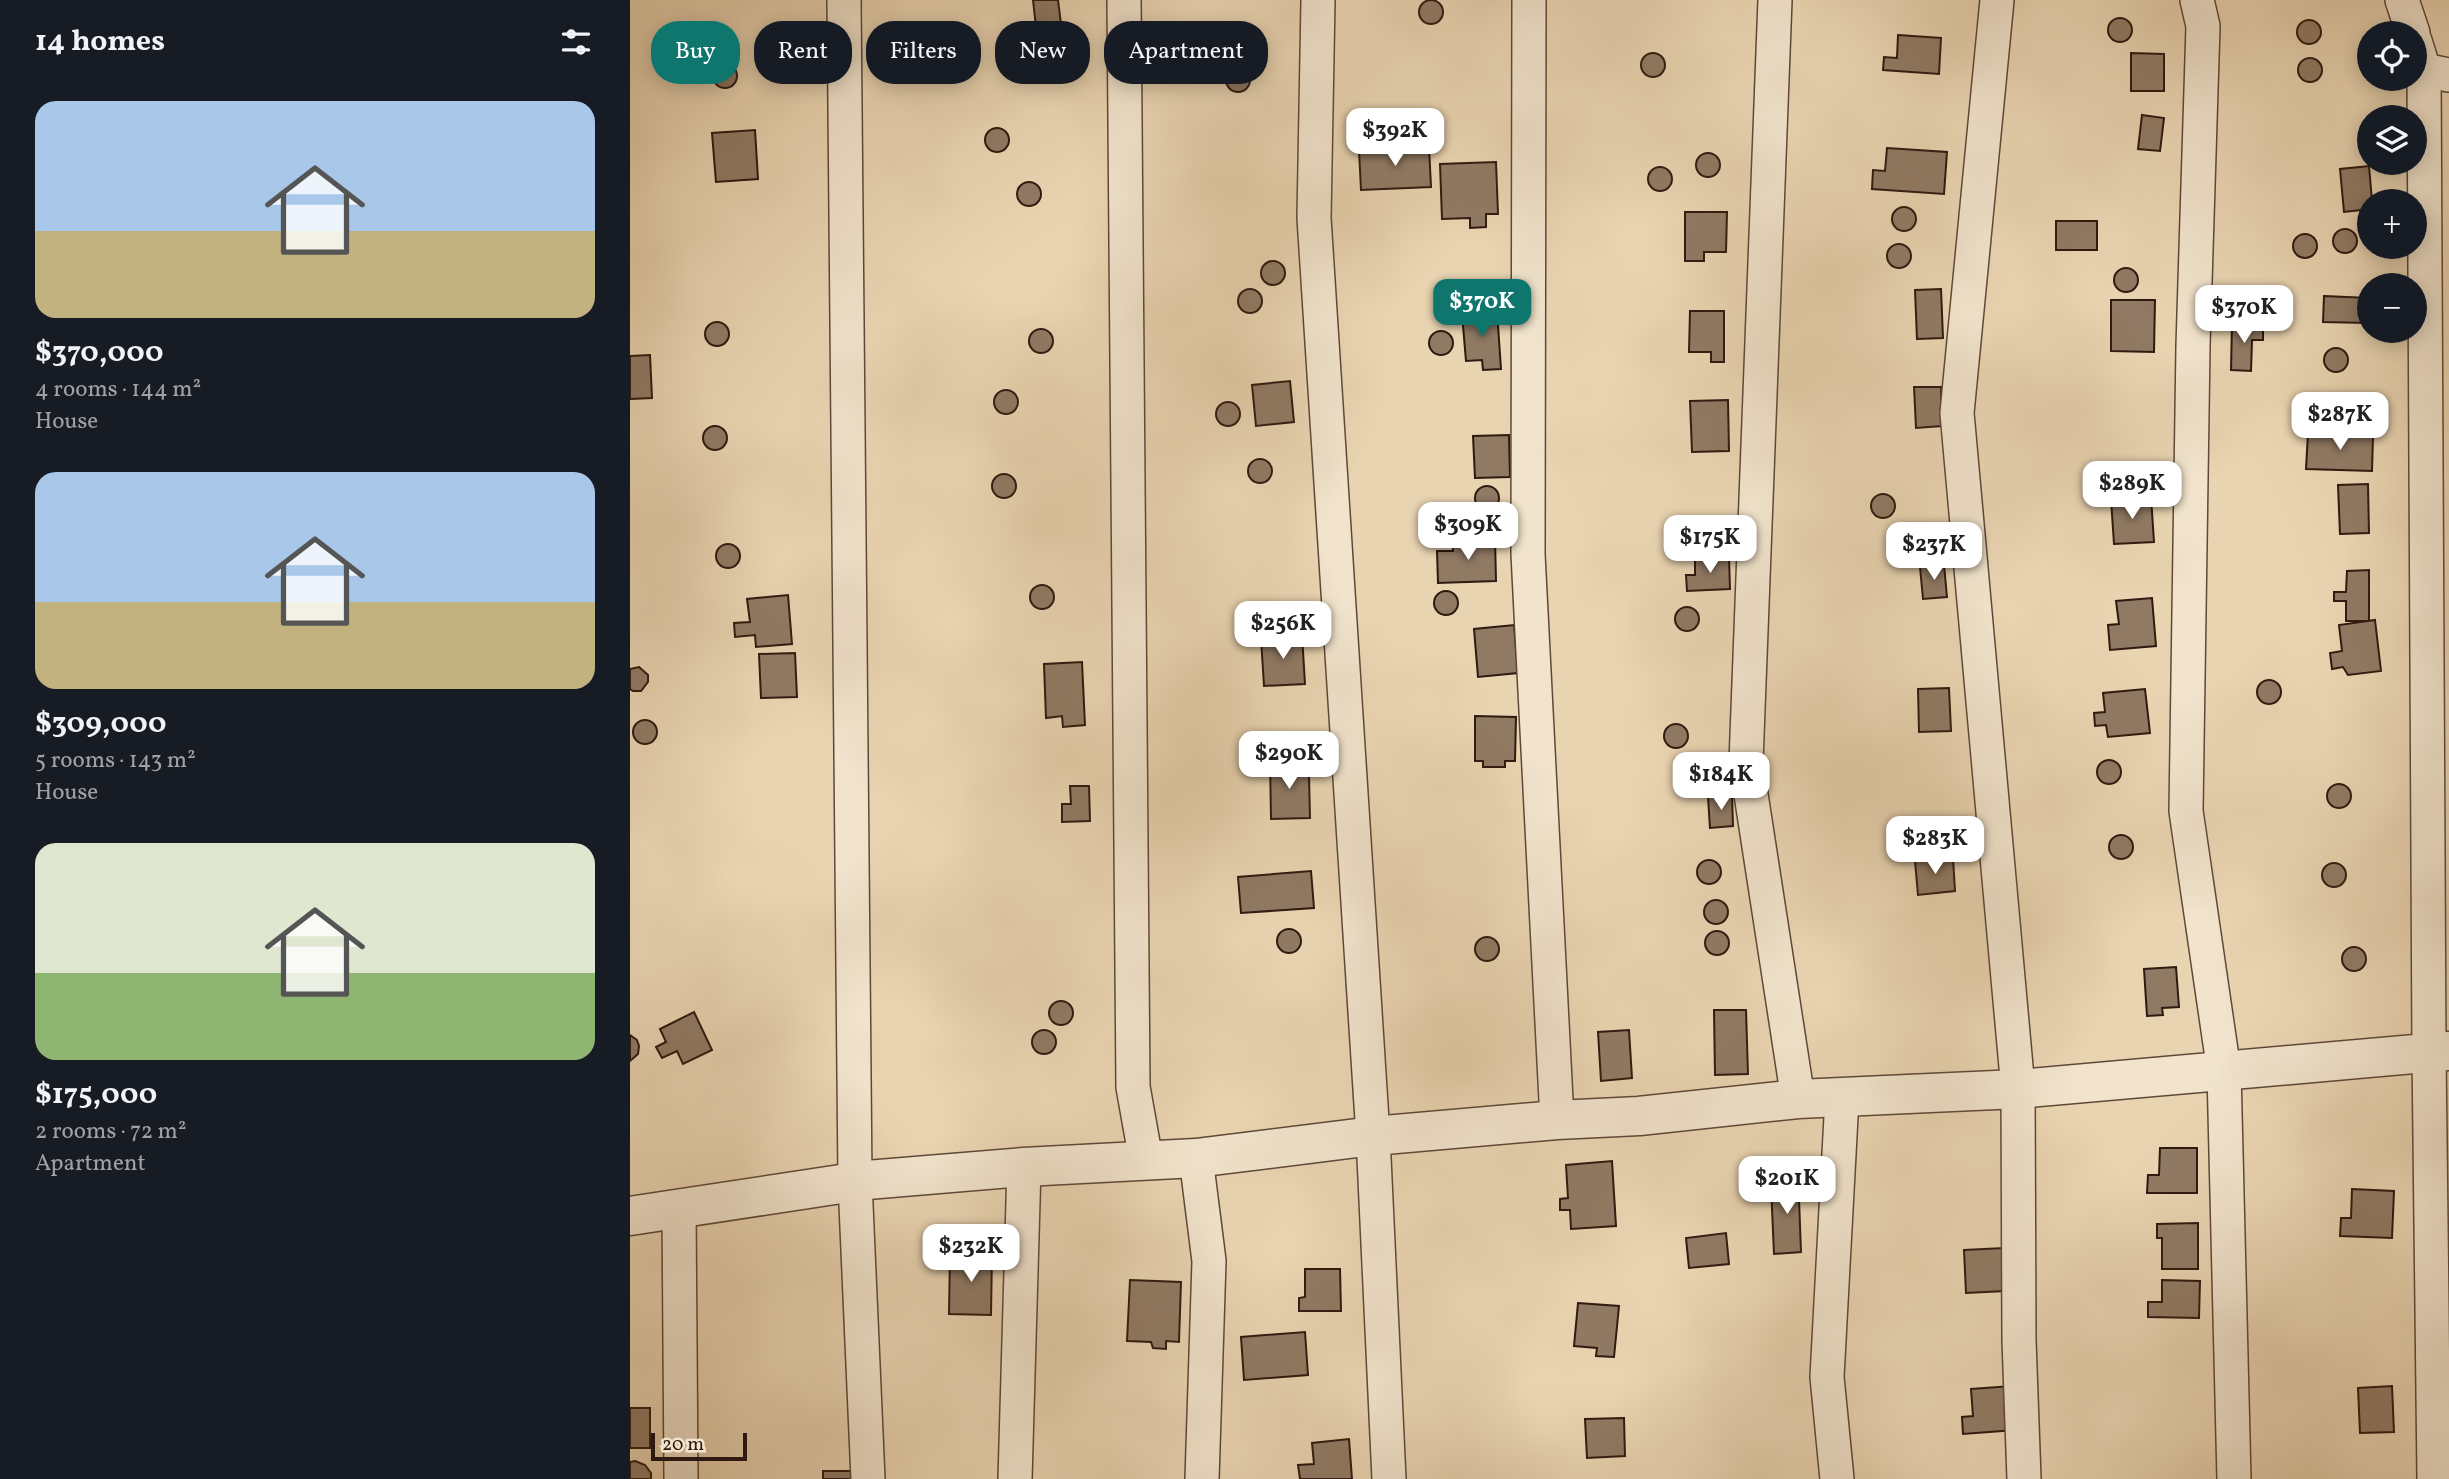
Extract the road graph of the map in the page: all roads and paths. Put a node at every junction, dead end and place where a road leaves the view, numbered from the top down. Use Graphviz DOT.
graph roads {
  1 [pos="845,0"];
  2 [pos="1124,0"];
  3 [pos="1318,0"];
  4 [pos="1530,0"];
  5 [pos="1774,0"];
  6 [pos="1997,0"];
  7 [pos="2197,0"];
  8 [pos="2402,0"];
  9 [pos="2409,21"];
  10 [pos="2429,62"];
  11 [pos="2439,1051"];
  12 [pos="2224,1071"];
  13 [pos="2018,1089"];
  14 [pos="1842,1098"];
  15 [pos="1798,1099"];
  16 [pos="1557,1120"];
  17 [pos="1373,1136"];
  18 [pos="1196,1158"];
  19 [pos="1146,1160"];
  20 [pos="1024,1167"];
  21 [pos="855,1182"];
  22 [pos="679,1209"];
  23 [pos="630,1216"];
  24 [pos="681,1479"];
  25 [pos="868,1479"];
  26 [pos="1015,1479"];
  27 [pos="1202,1479"];
  28 [pos="1389,1479"];
  29 [pos="1837,1479"];
  30 [pos="2024,1479"];
  31 [pos="2234,1479"];
  32 [pos="2434,1479"];
  1 -- 21 [label="street"];
  2 -- 19 [label="street"];
  3 -- 17 [label="street"];
  4 -- 16 [label="street"];
  5 -- 15 [label="street"];
  6 -- 13 [label="street"];
  7 -- 12 [label="street"];
  8 -- 9 [label="street"];
  10 -- 11 [label="street"];
  11 -- 12 [label="street"];
  11 -- 32 [label="street"];
  12 -- 13 [label="street"];
  12 -- 31 [label="street"];
  13 -- 14 [label="street"];
  13 -- 30 [label="street"];
  14 -- 15 [label="street"];
  14 -- 29 [label="street"];
  15 -- 16 [label="street"];
  16 -- 17 [label="street"];
  17 -- 18 [label="street"];
  17 -- 28 [label="street"];
  18 -- 19 [label="street"];
  18 -- 27 [label="street"];
  19 -- 20 [label="street"];
  20 -- 21 [label="street"];
  20 -- 26 [label="street"];
  21 -- 22 [label="street"];
  21 -- 25 [label="street"];
  22 -- 23 [label="street"];
  22 -- 24 [label="street"];
}
